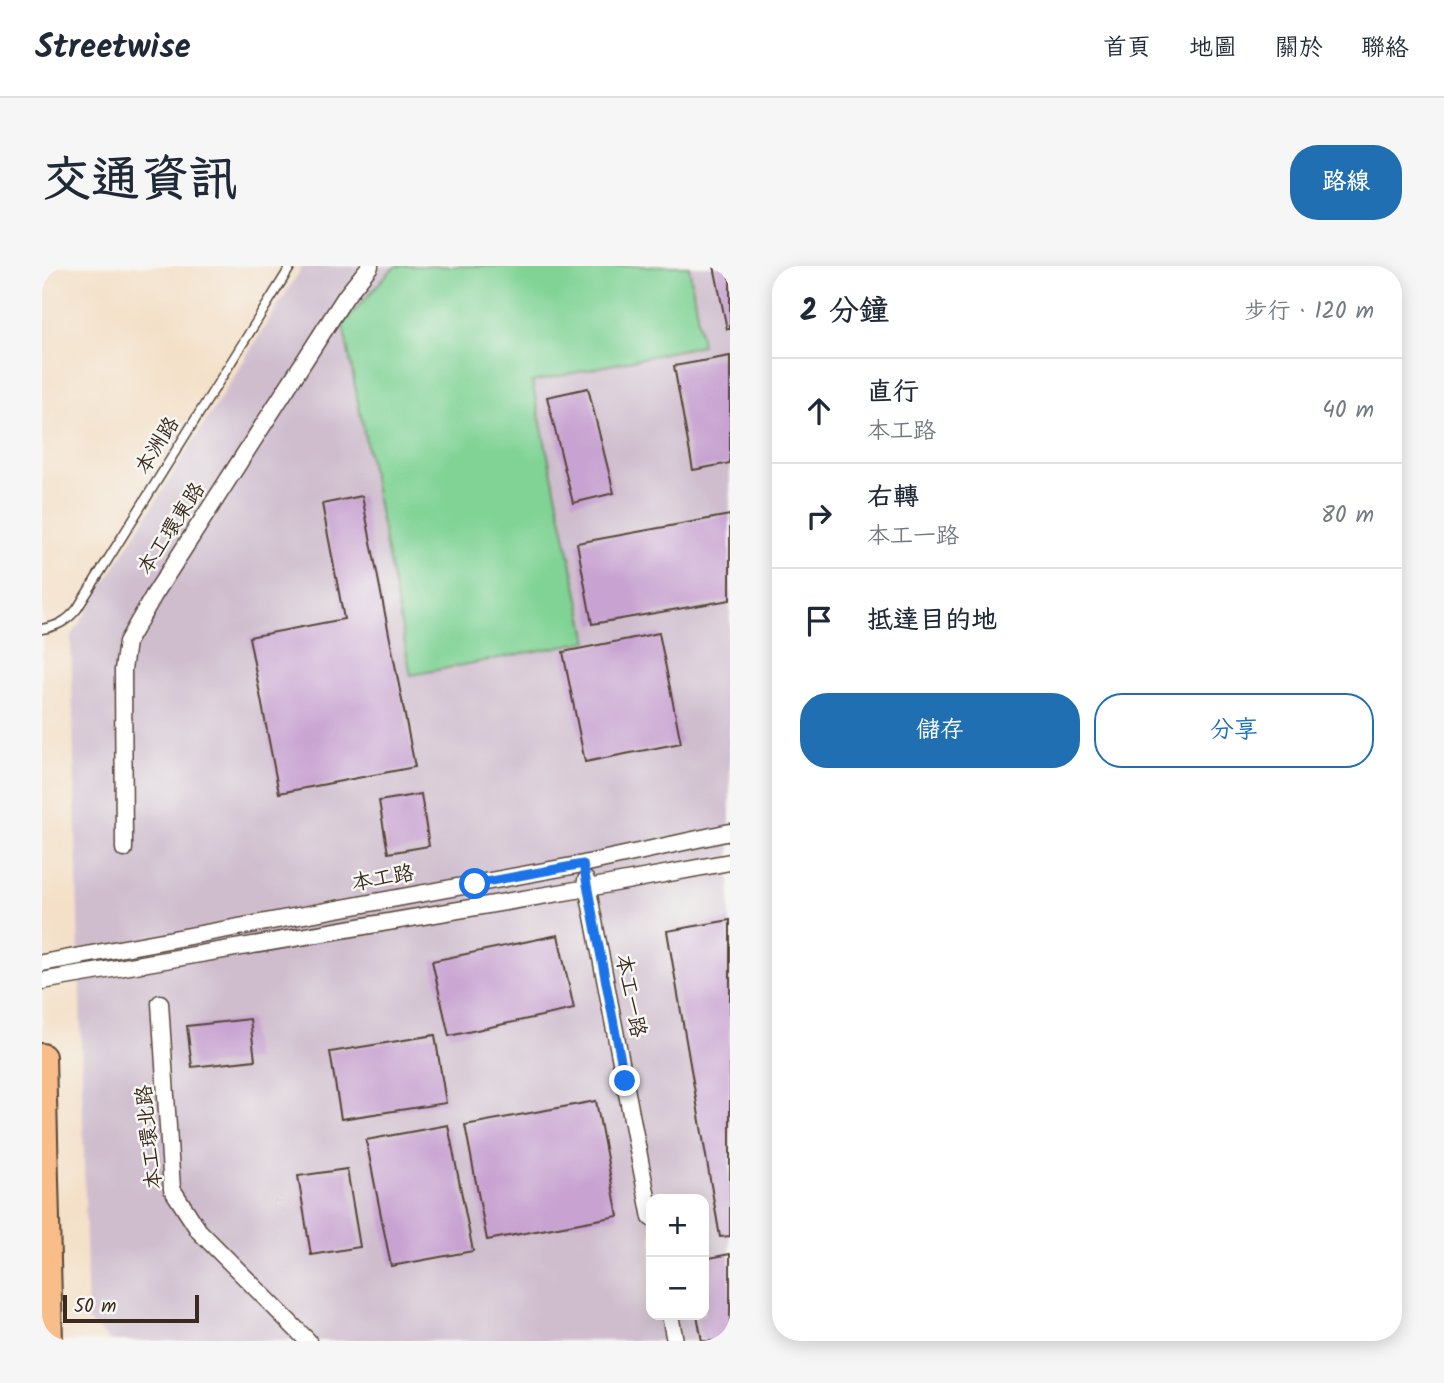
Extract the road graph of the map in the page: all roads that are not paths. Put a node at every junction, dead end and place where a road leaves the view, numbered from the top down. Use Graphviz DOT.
graph roads {
  1 [pos="291,266"];
  2 [pos="370,266"];
  3 [pos="42,629"];
  4 [pos="730,832"];
  5 [pos="124,849"];
  6 [pos="730,862"];
  7 [pos="583,864"];
  8 [pos="588,888"];
  9 [pos="42,963"];
  10 [pos="42,981"];
  11 [pos="160,1003"];
  12 [pos="42,1057"];
  13 [pos="646,1194"];
  14 [pos="671,1320"];
  15 [pos="49,1341"];
  16 [pos="308,1341"];
  17 [pos="675,1341"];
  1 -- 3 [label="lane, 本洲路"];
  2 -- 5 [label="street, 本工環東路"];
  4 -- 7 [label="street, 本工路"];
  6 -- 8 [label="street, 本工路"];
  7 -- 8 [label="street, 本工一路"];
  7 -- 9 [label="street, 本工路"];
  8 -- 10 [label="street, 本工路"];
  8 -- 13 [label="street, 本工一路"];
  11 -- 16 [label="street, 本工環北路"];
  12 -- 15 [label="main road"];
  14 -- 17 [label="street"];
}
